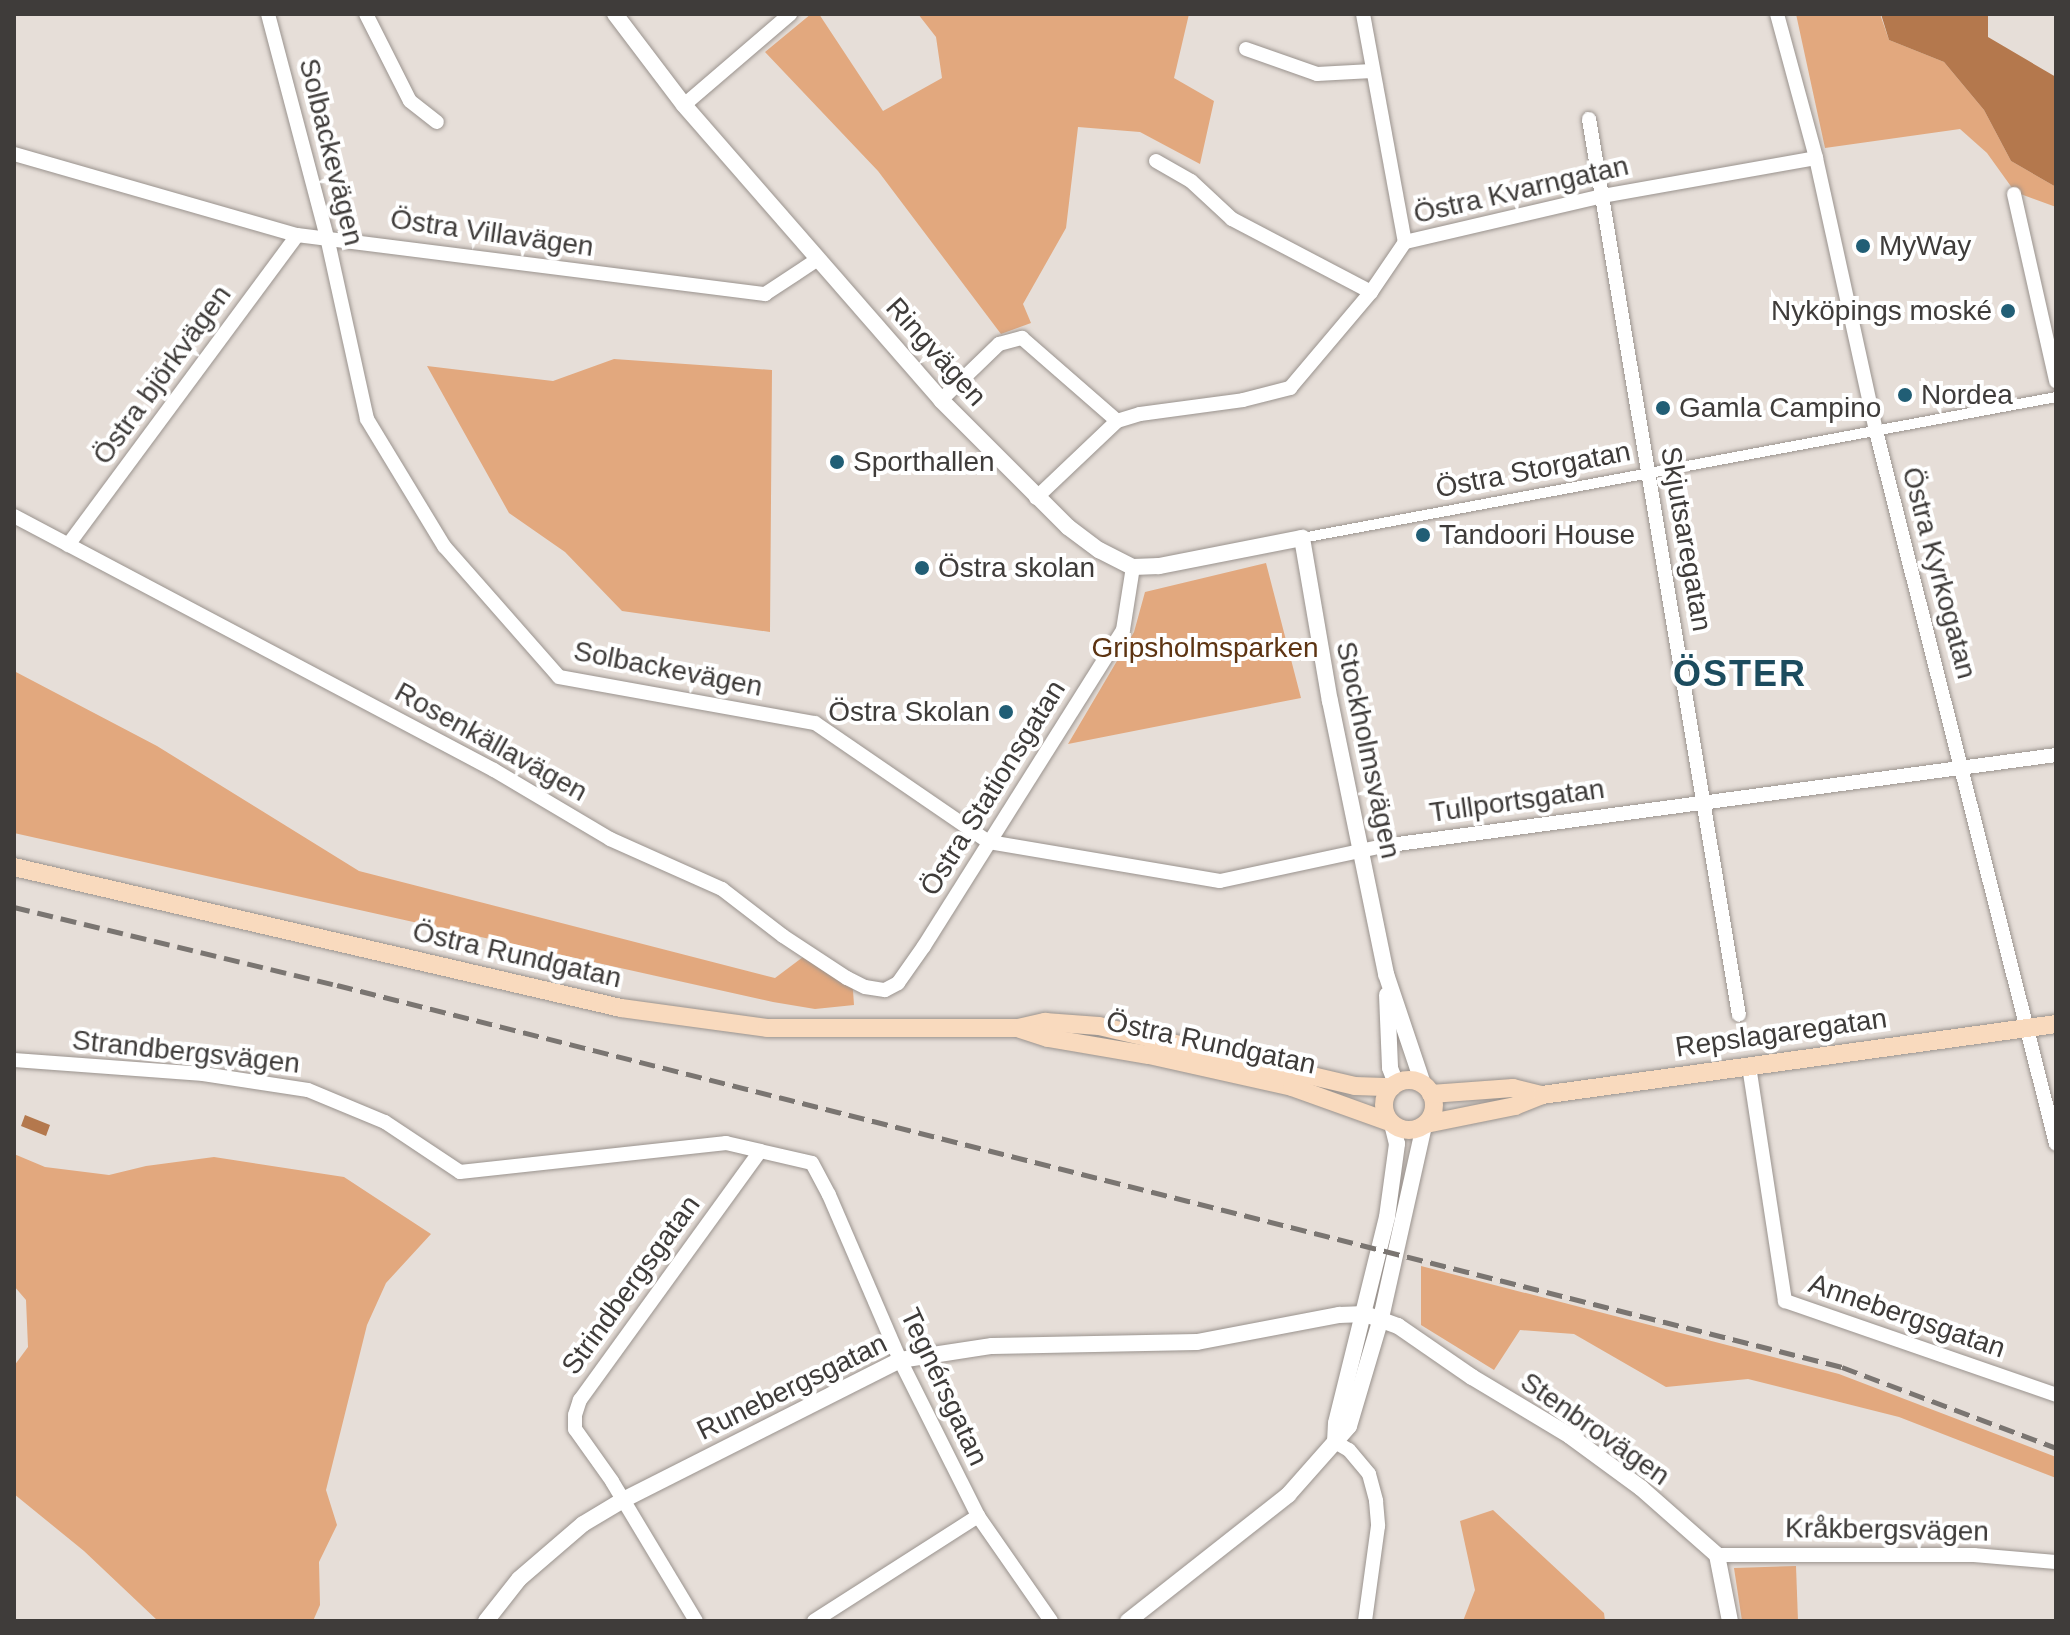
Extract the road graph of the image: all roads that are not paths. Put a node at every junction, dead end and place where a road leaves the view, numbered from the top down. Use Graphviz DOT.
graph roads {
  1 [pos="268,14"];
  2 [pos="366,14"];
  3 [pos="615,14"];
  4 [pos="790,14"];
  5 [pos="1363,14"];
  6 [pos="1777,14"];
  7 [pos="1246,49"];
  8 [pos="1372,71"];
  9 [pos="684,105"];
  10 [pos="1589,119"];
  11 [pos="437,122"];
  12 [pos="14,154"];
  13 [pos="1816,158"];
  14 [pos="1156,161"];
  15 [pos="2014,194"];
  16 [pos="1603,196"];
  17 [pos="297,235"];
  18 [pos="327,237"];
  19 [pos="1405,242"];
  20 [pos="818,259"];
  21 [pos="1371,292"];
  22 [pos="2056,381"];
  23 [pos="2056,397"];
  24 [pos="941,400"];
  25 [pos="1117,421"];
  26 [pos="1876,431"];
  27 [pos="1648,473"];
  28 [pos="1036,498"];
  29 [pos="14,516"];
  30 [pos="1302,538"];
  31 [pos="68,545"];
  32 [pos="1133,567"];
  33 [pos="2056,755"];
  34 [pos="1963,767"];
  35 [pos="1706,800"];
  36 [pos="989,842"];
  37 [pos="1363,850"];
  38 [pos="14,867"];
  39 [pos="924,946"];
  40 [pos="1386,974"];
  41 [pos="1739,1015"];
  42 [pos="2056,1023"];
  43 [pos="1018,1028"];
  44 [pos="2028,1028"];
  45 [pos="14,1060"];
  46 [pos="1749,1066"];
  47 [pos="1394,1085"];
  48 [pos="1427,1089"];
  49 [pos="1542,1095"];
  50 [pos="1390,1123"];
  51 [pos="1425,1125"];
  52 [pos="2056,1144"];
  53 [pos="760,1151"];
  54 [pos="1373,1316"];
  55 [pos="900,1360"];
  56 [pos="2056,1395"];
  57 [pos="1335,1442"];
  58 [pos="623,1500"];
  59 [pos="978,1516"];
  60 [pos="1717,1555"];
  61 [pos="2056,1562"];
  62 [pos="486,1621"];
  63 [pos="696,1621"];
  64 [pos="814,1621"];
  65 [pos="1051,1621"];
  66 [pos="1128,1621"];
  67 [pos="1365,1621"];
  68 [pos="1730,1621"];
  1 -- 18 [label="street, Solbackevägen"];
  2 -- 11 [label="street"];
  3 -- 9 [label="street, Ringvägen"];
  4 -- 9 [label="street"];
  5 -- 8 [label="street"];
  6 -- 13 [label="street, Östra Kyrkogatan"];
  7 -- 8 [label="street"];
  8 -- 19 [label="street"];
  9 -- 20 [label="street, Ringvägen"];
  10 -- 16 [label="street, Skjutsaregatan"];
  12 -- 17 [label="street, Östra Villavägen"];
  13 -- 16 [label="street, Östra Kvarngatan"];
  13 -- 26 [label="street, Östra Kyrkogatan"];
  14 -- 21 [label="street"];
  15 -- 22 [label="street"];
  16 -- 19 [label="street, Östra Kvarngatan"];
  16 -- 27 [label="street, Skjutsaregatan"];
  17 -- 18 [label="street, Östra Villavägen"];
  17 -- 31 [label="street, Östra björkvägen"];
  18 -- 20 [label="street, Östra Villavägen"];
  18 -- 36 [label="street, Solbackevägen"];
  19 -- 21 [label="street, Östra Kvarngatan"];
  20 -- 24 [label="street, Ringvägen"];
  21 -- 25 [label="street, Östra Kvarngatan"];
  23 -- 26 [label="street, Östra Storgatan"];
  24 -- 25 [label="street"];
  24 -- 28 [label="street, Ringvägen"];
  25 -- 28 [label="street"];
  26 -- 27 [label="street, Östra Storgatan"];
  26 -- 34 [label="street, Östra Kyrkogatan"];
  27 -- 30 [label="street, Östra Storgatan"];
  27 -- 35 [label="street, Skjutsaregatan"];
  28 -- 32 [label="street, Ringvägen"];
  29 -- 31 [label="street, Rosenkällavägen"];
  30 -- 32 [label="street"];
  30 -- 37 [label="street, Stockholmsvägen"];
  31 -- 39 [label="street, Rosenkällavägen"];
  32 -- 36 [label="street, Östra Stationsgatan"];
  33 -- 34 [label="street, Tullportsgatan"];
  34 -- 35 [label="street, Tullportsgatan"];
  34 -- 44 [label="street, Östra Kyrkogatan"];
  35 -- 37 [label="street, Tullportsgatan"];
  35 -- 41 [label="street, Skjutsaregatan"];
  36 -- 37 [label="street, Tullportsgatan"];
  36 -- 39 [label="street, Östra Stationsgatan"];
  37 -- 40 [label="street, Stockholmsvägen"];
  38 -- 43 [label="main road, Östra Rundgatan"];
  40 -- 47 [label="street, Stockholmsvägen"];
  40 -- 48 [label="street, Stockholmsvägen"];
  42 -- 44 [label="main road, Repslagaregatan"];
  43 -- 47 [label="main road, Östra Rundgatan"];
  43 -- 50 [label="main road, Östra Rundgatan"];
  44 -- 46 [label="main road, Repslagaregatan"];
  44 -- 52 [label="street, Östra Kyrkogatan"];
  45 -- 53 [label="street, Strandbergsvägen"];
  46 -- 49 [label="main road, Repslagaregatan"];
  46 -- 56 [label="street, Annebergsgatan"];
  47 -- 48 [label="main road"];
  47 -- 50 [label="main road"];
  48 -- 49 [label="main road, Repslagaregatan"];
  48 -- 51 [label="main road"];
  49 -- 51 [label="main road, Repslagaregatan"];
  50 -- 51 [label="main road"];
  50 -- 54 [label="street"];
  51 -- 54 [label="street"];
  53 -- 55 [label="street, Tegnérsgatan"];
  53 -- 58 [label="street, Strindbergsgatan"];
  54 -- 55 [label="street, Runebergsgatan"];
  54 -- 57 [label="street"];
  54 -- 60 [label="street, Stenbrovägen"];
  55 -- 58 [label="street, Runebergsgatan"];
  55 -- 59 [label="street, Tegnérsgatan"];
  57 -- 66 [label="street"];
  57 -- 67 [label="street"];
  58 -- 62 [label="street, Runebergsgatan"];
  58 -- 63 [label="street, Strindbergsgatan"];
  59 -- 64 [label="street"];
  59 -- 65 [label="street, Tegnérsgatan"];
  60 -- 61 [label="street, Kråkbergsvägen"];
  60 -- 68 [label="street"];
}
